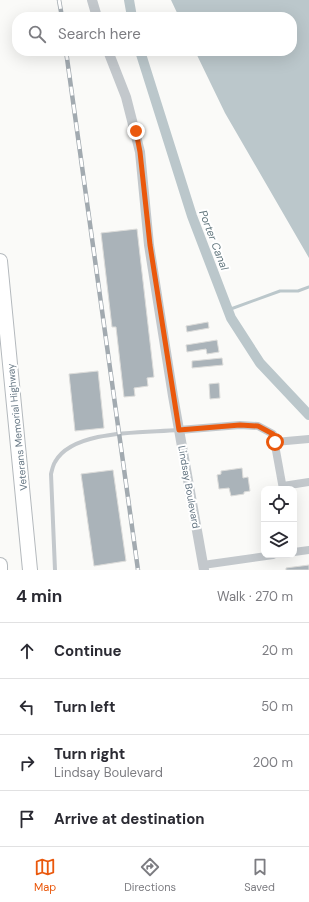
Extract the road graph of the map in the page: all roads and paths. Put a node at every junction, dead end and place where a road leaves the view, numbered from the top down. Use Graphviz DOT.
graph roads {
  1 [pos="92,0"];
  2 [pos="96,12"];
  3 [pos="110,56"];
  4 [pos="0,261"];
  5 [pos="179,430"];
  6 [pos="309,439"];
  7 [pos="275,442"];
  8 [pos="309,482"];
  9 [pos="283,486"];
  10 [pos="288,486"];
  11 [pos="309,550"];
  12 [pos="297,552"];
  13 [pos="261,557"];
  14 [pos="0,566"];
  15 [pos="203,567"];
  16 [pos="0,570"];
  17 [pos="30,570"];
  18 [pos="55,570"];
  1 -- 2 [label="street"];
  3 -- 5 [label="street, Lindsay Boulevard"];
  4 -- 17 [label="highway, Veterans Memorial Highway"];
  5 -- 7 [label="street"];
  5 -- 15 [label="street, Lindsay Boulevard"];
  5 -- 18 [label="lane"];
  6 -- 7 [label="street"];
  7 -- 9 [label="street"];
  8 -- 10 [label="street"];
  11 -- 12 [label="street"];
  13 -- 15 [label="street"];
  14 -- 16 [label="highway"];
}
